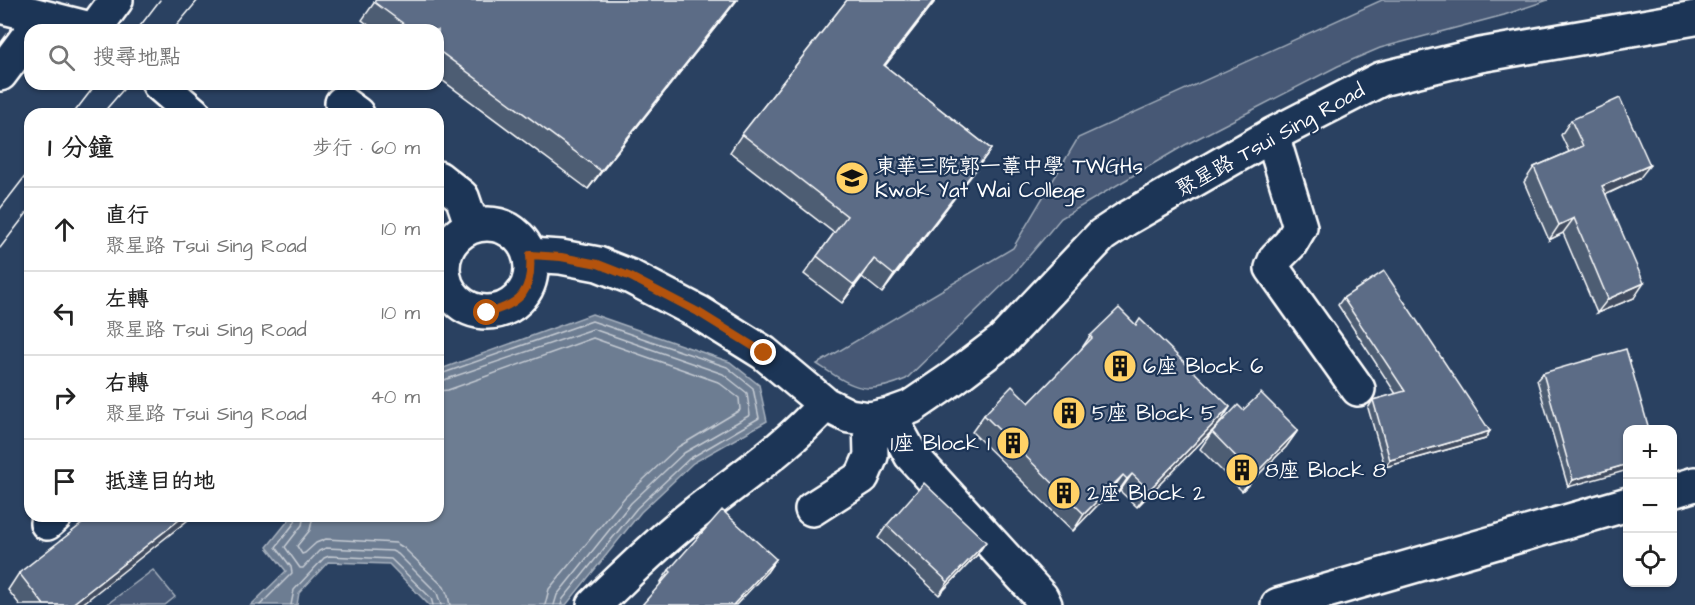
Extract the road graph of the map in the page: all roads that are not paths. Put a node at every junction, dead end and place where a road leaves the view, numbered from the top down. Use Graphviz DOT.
graph roads {
  1 [pos="116,0"];
  2 [pos="0,6"];
  3 [pos="1691,12"];
  4 [pos="43,16"];
  5 [pos="72,24"];
  6 [pos="98,24"];
  7 [pos="24,42"];
  8 [pos="0,74"];
  9 [pos="166,90"];
  10 [pos="187,108"];
  11 [pos="1272,135"];
  12 [pos="444,183"];
  13 [pos="472,226"];
  14 [pos="444,254"];
  15 [pos="530,255"];
  16 [pos="444,281"];
  17 [pos="1358,388"];
  18 [pos="825,404"];
  19 [pos="879,417"];
  20 [pos="1695,484"];
  21 [pos="1677,489"];
  22 [pos="1623,505"];
  23 [pos="812,509"];
  24 [pos="594,605"];
  25 [pos="1045,605"];
  26 [pos="1278,605"];
  1 -- 6 [label="street"];
  2 -- 4 [label="street"];
  3 -- 11 [label="street, 聚星路 Tsui Sing Road"];
  4 -- 5 [label="street"];
  7 -- 8 [label="street"];
  9 -- 10 [label="street"];
  11 -- 17 [label="street"];
  11 -- 19 [label="street, 聚星路 Tsui Sing Road"];
  12 -- 13 [label="street"];
  13 -- 14 [label="street"];
  13 -- 15 [label="street"];
  15 -- 16 [label="street"];
  15 -- 18 [label="street"];
  18 -- 19 [label="street"];
  18 -- 24 [label="street"];
  19 -- 23 [label="street"];
  19 -- 25 [label="street"];
  20 -- 21 [label="street"];
  22 -- 26 [label="street"];
}
